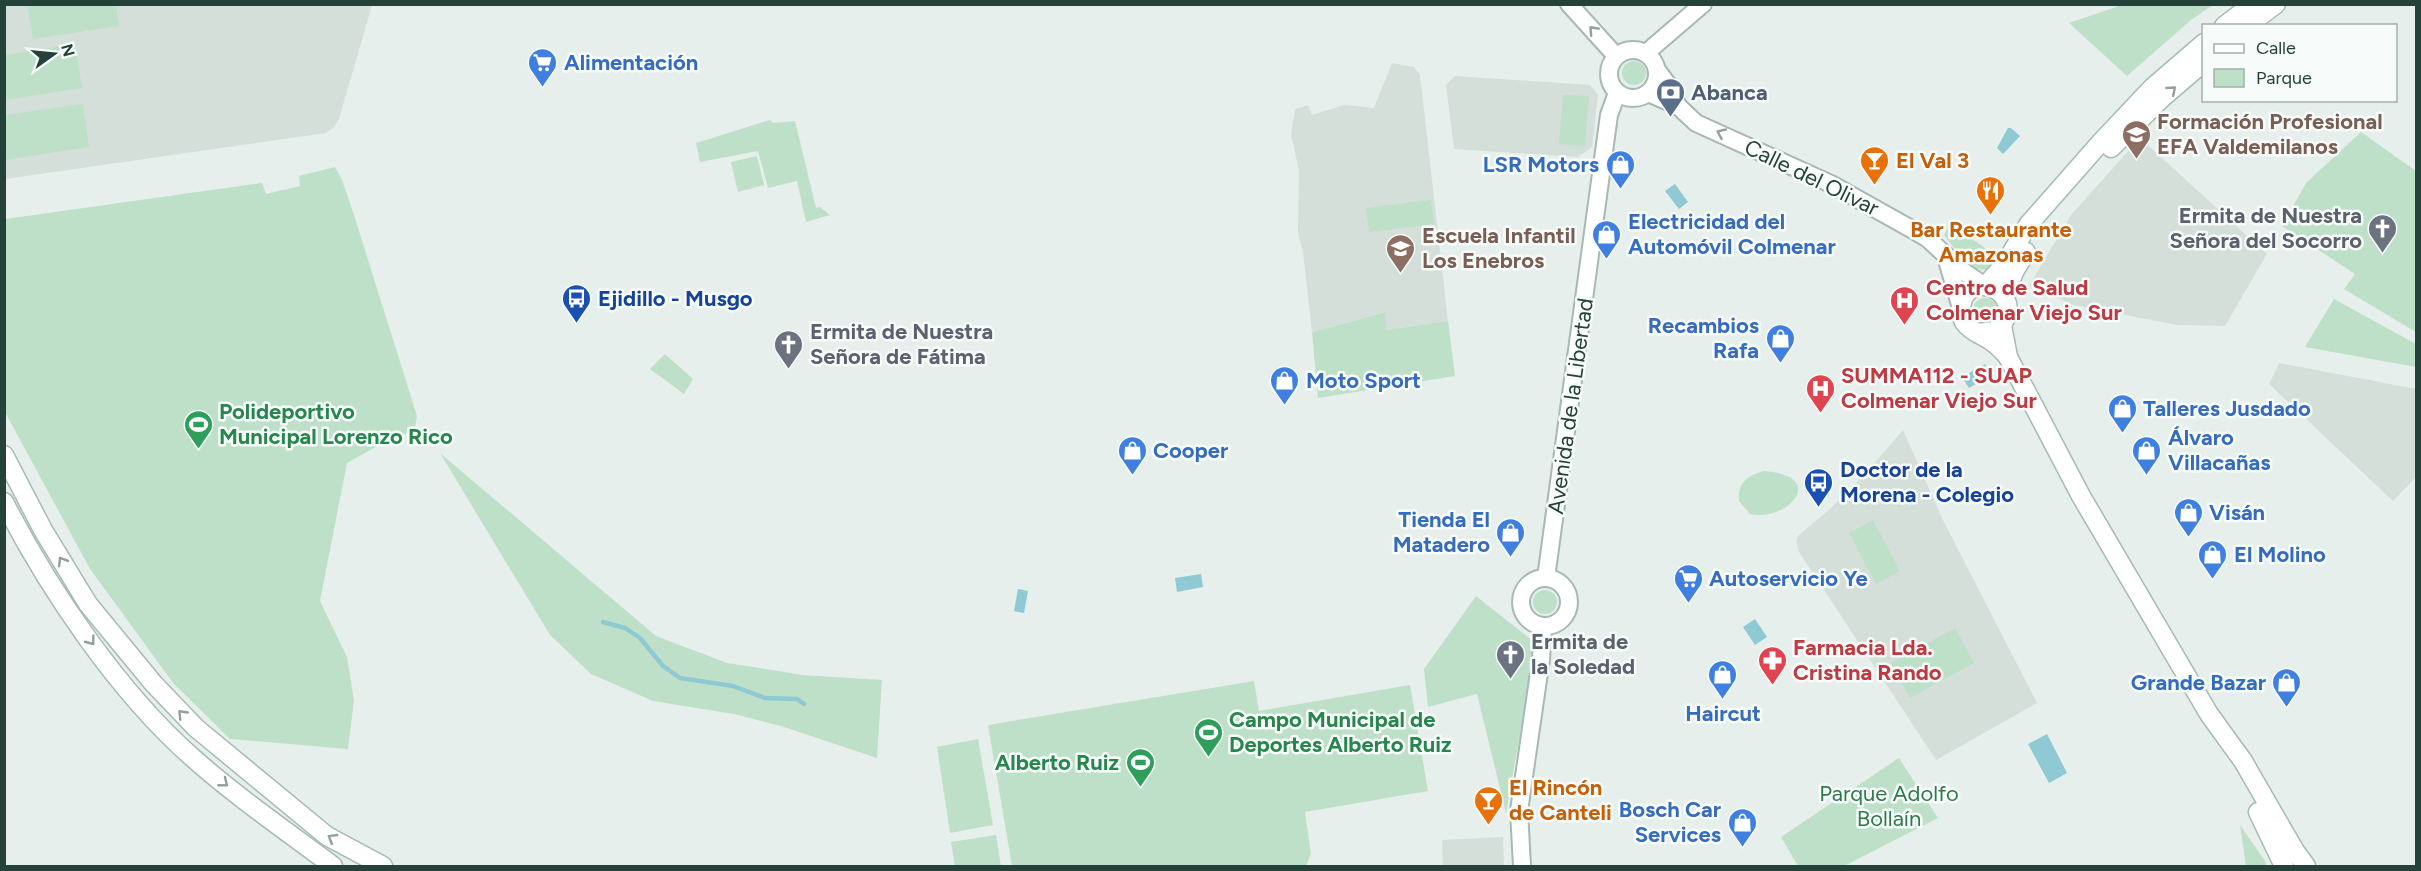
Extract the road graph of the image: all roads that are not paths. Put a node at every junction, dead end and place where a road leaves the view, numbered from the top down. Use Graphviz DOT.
graph roads {
  1 [pos="1569,4"];
  2 [pos="1703,4"];
  3 [pos="2253,4"];
  4 [pos="2276,4"];
  5 [pos="2227,24"];
  6 [pos="2250,24"];
  7 [pos="2202,45"];
  8 [pos="1646,53"];
  9 [pos="1616,56"];
  10 [pos="2202,64"];
  11 [pos="1657,70"];
  12 [pos="1617,93"];
  13 [pos="1648,93"];
  14 [pos="1678,106"];
  15 [pos="1944,254"];
  16 [pos="1985,286"];
  17 [pos="2004,297"];
  18 [pos="1961,308"];
  19 [pos="2002,325"];
  20 [pos="1978,333"];
  21 [pos="2008,357"];
  22 [pos="4,455"];
  23 [pos="4,502"];
  24 [pos="1546,578"];
  25 [pos="1543,626"];
  26 [pos="2209,714"];
  27 [pos="333,867"];
  28 [pos="383,867"];
  29 [pos="1522,867"];
  30 [pos="2284,867"];
  31 [pos="2306,867"];
  9 -- 1 [label="street, one-way"];
  2 -- 8 [label="street"];
  3 -- 5 [label="main road"];
  4 -- 6 [label="main road"];
  7 -- 16 [label="main road"];
  8 -- 9 [label="street"];
  8 -- 11 [label="street"];
  9 -- 12 [label="street"];
  17 -- 10 [label="main road, one-way"];
  11 -- 13 [label="street"];
  11 -- 14 [label="street, Calle del Olivar"];
  12 -- 13 [label="street"];
  12 -- 24 [label="street, Avenida de la Libertad"];
  13 -- 14 [label="street, Calle del Olivar"];
  15 -- 14 [label="street, Calle del Olivar, one-way"];
  15 -- 16 [label="street, Calle del Olivar"];
  15 -- 18 [label="street"];
  16 -- 17 [label="main road"];
  16 -- 18 [label="main road"];
  17 -- 19 [label="main road"];
  18 -- 20 [label="main road"];
  19 -- 20 [label="main road"];
  19 -- 21 [label="main road"];
  20 -- 21 [label="main road"];
  21 -- 26 [label="main road"];
  28 -- 22 [label="main road, one-way"];
  23 -- 27 [label="main road, one-way"];
  24 -- 25 [label="street"];
  24 -- 25 [label="street"];
  25 -- 29 [label="street"];
  26 -- 30 [label="main road"];
  26 -- 31 [label="main road"];
}
